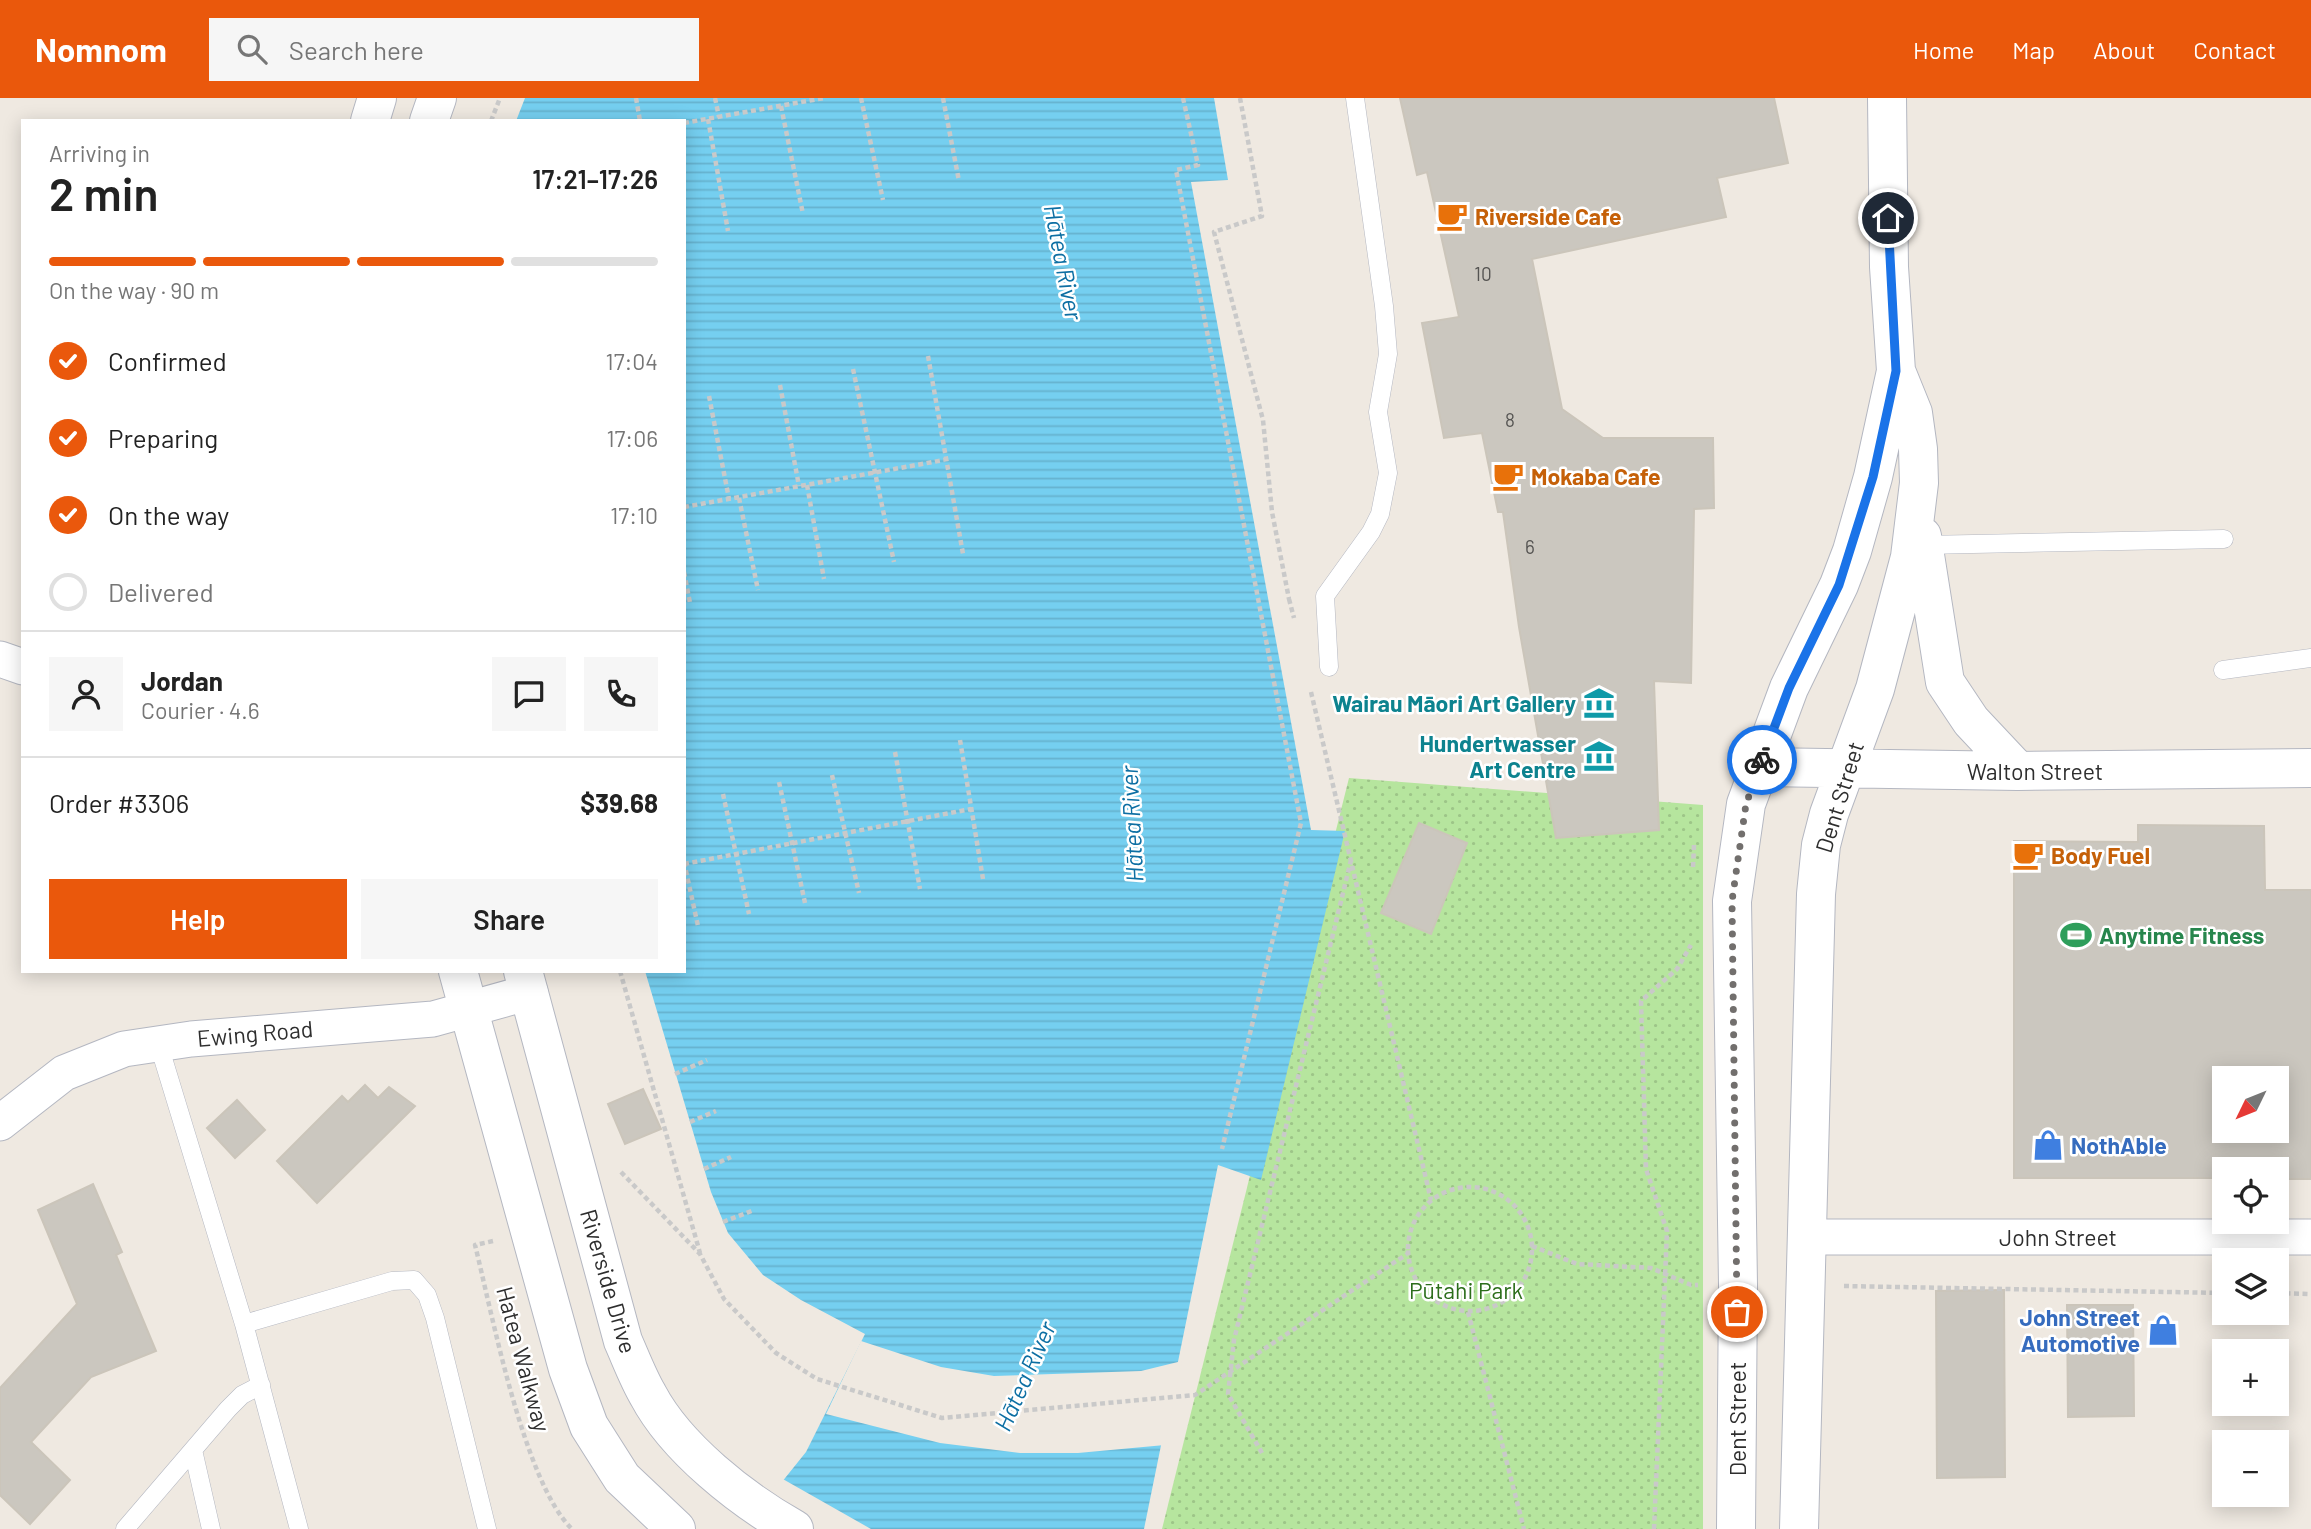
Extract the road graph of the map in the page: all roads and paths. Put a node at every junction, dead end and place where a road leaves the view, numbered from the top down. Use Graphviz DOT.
graph roads {
  1 [pos="377,98"];
  2 [pos="437,98"];
  3 [pos="500,98"];
  4 [pos="636,98"];
  5 [pos="715,98"];
  6 [pos="824,98"];
  7 [pos="860,98"];
  8 [pos="943,98"];
  9 [pos="1184,98"];
  10 [pos="1240,98"];
  11 [pos="1354,98"];
  12 [pos="1887,98"];
  13 [pos="790,101"];
  14 [pos="781,106"];
  15 [pos="719,117"];
  16 [pos="371,119"];
  17 [pos="430,119"];
  18 [pos="492,119"];
  19 [pos="640,119"];
  20 [pos="708,119"];
  21 [pos="686,123"];
  22 [pos="959,181"];
  23 [pos="883,200"];
  24 [pos="803,214"];
  25 [pos="729,231"];
  26 [pos="928,356"];
  27 [pos="853,369"];
  28 [pos="1896,371"];
  29 [pos="780,385"];
  30 [pos="709,396"];
  31 [pos="944,460"];
  32 [pos="876,472"];
  33 [pos="807,485"];
  34 [pos="799,486"];
  35 [pos="739,498"];
  36 [pos="729,499"];
  37 [pos="1916,502"];
  38 [pos="686,507"];
  39 [pos="2224,539"];
  40 [pos="1924,545"];
  41 [pos="963,554"];
  42 [pos="894,562"];
  43 [pos="824,579"];
  44 [pos="686,582"];
  45 [pos="758,590"];
  46 [pos="1325,596"];
  47 [pos="1289,599"];
  48 [pos="690,603"];
  49 [pos="1295,626"];
  50 [pos="2311,658"];
  51 [pos="0,659"];
  52 [pos="21,666"];
  53 [pos="1329,667"];
  54 [pos="2223,670"];
  55 [pos="1309,680"];
  56 [pos="960,740"];
  57 [pos="895,752"];
  58 [pos="1760,767"];
  59 [pos="2311,768"];
  60 [pos="1845,769"];
  61 [pos="2018,771"];
  62 [pos="832,775"];
  63 [pos="779,782"];
  64 [pos="723,794"];
  65 [pos="971,809"];
  66 [pos="908,821"];
  67 [pos="845,833"];
  68 [pos="792,843"];
  69 [pos="1694,845"];
  70 [pos="736,854"];
  71 [pos="1352,856"];
  72 [pos="686,863"];
  73 [pos="1693,871"];
  74 [pos="686,872"];
  75 [pos="983,879"];
  76 [pos="920,889"];
  77 [pos="859,893"];
  78 [pos="805,902"];
  79 [pos="749,914"];
  80 [pos="698,926"];
  81 [pos="1691,935"];
  82 [pos="459,973"];
  83 [pos="621,973"];
  84 [pos="527,981"];
  85 [pos="470,1009"];
  86 [pos="158,1042"];
  87 [pos="707,1060"];
  88 [pos="676,1074"];
  89 [pos="716,1111"];
  90 [pos="690,1122"];
  91 [pos="0,1123"];
  92 [pos="1222,1149"];
  93 [pos="731,1157"];
  94 [pos="704,1169"];
  95 [pos="581,1181"];
  96 [pos="1431,1200"];
  97 [pos="754,1210"];
  98 [pos="723,1222"];
  99 [pos="529,1233"];
  100 [pos="1806,1237"];
  101 [pos="2311,1237"];
  102 [pos="1532,1246"];
  103 [pos="700,1254"];
  104 [pos="1407,1254"];
  105 [pos="1665,1273"];
  106 [pos="1691,1285"];
  107 [pos="1837,1286"];
  108 [pos="2212,1293"];
  109 [pos="2289,1293"];
  110 [pos="2311,1294"];
  111 [pos="1468,1312"];
  112 [pos="244,1324"];
  113 [pos="1231,1371"];
  114 [pos="261,1385"];
  115 [pos="193,1450"];
  116 [pos="1262,1453"];
  117 [pos="125,1529"];
  118 [pos="211,1529"];
  119 [pos="299,1529"];
  120 [pos="487,1529"];
  121 [pos="572,1529"];
  122 [pos="676,1529"];
  123 [pos="794,1529"];
  124 [pos="1524,1529"];
  125 [pos="1654,1529"];
  126 [pos="1736,1529"];
  127 [pos="1799,1529"];
  1 -- 16 [label="main road"];
  2 -- 17 [label="main road"];
  3 -- 18 [label="path"];
  4 -- 19 [label="path"];
  5 -- 15 [label="path"];
  6 -- 13 [label="path"];
  7 -- 23 [label="path"];
  8 -- 22 [label="path"];
  9 -- 92 [label="path"];
  10 -- 47 [label="path"];
  11 -- 46 [label="lane"];
  12 -- 28 [label="main road, Dent Street"];
  13 -- 14 [label="path"];
  14 -- 15 [label="path"];
  14 -- 24 [label="path"];
  15 -- 20 [label="path"];
  20 -- 21 [label="path"];
  20 -- 25 [label="path"];
  26 -- 31 [label="path"];
  27 -- 32 [label="path"];
  28 -- 37 [label="main road, Dent Street"];
  28 -- 58 [label="main road, Dent Street"];
  29 -- 34 [label="path"];
  30 -- 36 [label="path"];
  31 -- 32 [label="path"];
  31 -- 41 [label="path"];
  32 -- 33 [label="path"];
  32 -- 42 [label="path"];
  33 -- 34 [label="path"];
  33 -- 43 [label="path"];
  34 -- 35 [label="path"];
  35 -- 36 [label="path"];
  35 -- 45 [label="path"];
  36 -- 38 [label="path"];
  37 -- 40 [label="main road"];
  37 -- 60 [label="main road, Dent Street"];
  39 -- 40 [label="lane"];
  40 -- 61 [label="main road"];
  44 -- 48 [label="path"];
  46 -- 47 [label="path"];
  46 -- 53 [label="lane"];
  47 -- 49 [label="path"];
  50 -- 54 [label="lane"];
  51 -- 52 [label="street"];
  55 -- 71 [label="path"];
  56 -- 65 [label="path"];
  57 -- 66 [label="path"];
  58 -- 60 [label="main road, Walton Street"];
  58 -- 126 [label="main road, Dent Street"];
  59 -- 61 [label="main road, Walton Street"];
  60 -- 61 [label="main road, Walton Street"];
  60 -- 100 [label="main road, Dent Street"];
  62 -- 67 [label="path"];
  63 -- 68 [label="path"];
  64 -- 70 [label="path"];
  65 -- 66 [label="path"];
  65 -- 75 [label="path"];
  66 -- 67 [label="path"];
  66 -- 76 [label="path"];
  67 -- 68 [label="path"];
  67 -- 77 [label="path"];
  68 -- 70 [label="path"];
  68 -- 78 [label="path"];
  69 -- 73 [label="path"];
  70 -- 72 [label="path"];
  70 -- 79 [label="path"];
  71 -- 96 [label="path"];
  71 -- 113 [label="path"];
  74 -- 80 [label="path"];
  81 -- 105 [label="path"];
  82 -- 85 [label="main road"];
  83 -- 103 [label="path"];
  84 -- 85 [label="street, Ewing Road"];
  84 -- 95 [label="main road, Riverside Drive"];
  85 -- 86 [label="street, Ewing Road"];
  85 -- 99 [label="main road"];
  86 -- 91 [label="street, Ewing Road"];
  86 -- 112 [label="lane"];
  87 -- 88 [label="path"];
  89 -- 90 [label="path"];
  93 -- 94 [label="path"];
  95 -- 103 [label="path"];
  95 -- 123 [label="main road, Riverside Drive"];
  96 -- 102 [label="path"];
  96 -- 104 [label="path"];
  97 -- 98 [label="path"];
  99 -- 121 [label="path, Hatea Walkway"];
  99 -- 122 [label="main road"];
  100 -- 101 [label="street, John Street"];
  100 -- 127 [label="main road, Dent Street"];
  102 -- 105 [label="path"];
  102 -- 111 [label="path"];
  103 -- 113 [label="path"];
  104 -- 111 [label="path"];
  104 -- 113 [label="path"];
  105 -- 106 [label="path"];
  105 -- 125 [label="path"];
  107 -- 108 [label="path"];
  109 -- 110 [label="path"];
  111 -- 124 [label="path"];
  112 -- 114 [label="lane"];
  112 -- 120 [label="lane"];
  113 -- 116 [label="path"];
  114 -- 115 [label="lane"];
  114 -- 119 [label="lane"];
  115 -- 117 [label="lane"];
  115 -- 118 [label="lane"];
}
